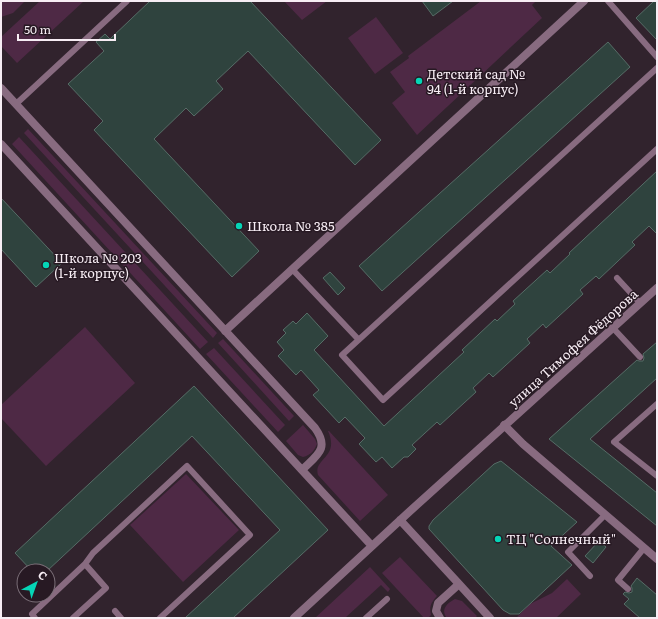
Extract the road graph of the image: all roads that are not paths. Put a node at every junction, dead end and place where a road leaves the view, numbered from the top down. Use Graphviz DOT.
graph roads {
  1 [pos="127,1"];
  2 [pos="584,1"];
  3 [pos="608,1"];
  4 [pos="657,57"];
  5 [pos="657,68"];
  6 [pos="1,88"];
  7 [pos="16,104"];
  8 [pos="1,144"];
  9 [pos="657,148"];
  10 [pos="292,269"];
  11 [pos="616,278"];
  12 [pos="657,288"];
  13 [pos="640,304"];
  14 [pos="613,328"];
  15 [pos="225,331"];
  16 [pos="358,339"];
  17 [pos="640,357"];
  18 [pos="657,404"];
  19 [pos="504,425"];
  20 [pos="302,470"];
  21 [pos="657,476"];
  22 [pos="605,515"];
  23 [pos="400,520"];
  24 [pos="372,546"];
  25 [pos="644,548"];
  26 [pos="657,559"];
  27 [pos="85,564"];
  28 [pos="590,576"];
  29 [pos="459,584"];
  30 [pos="628,589"];
  31 [pos="387,598"];
  32 [pos="115,611"];
  33 [pos="35,618"];
  34 [pos="73,618"];
  35 [pos="121,618"];
  36 [pos="160,618"];
  37 [pos="294,618"];
  38 [pos="366,618"];
  39 [pos="440,618"];
  40 [pos="490,618"];
  1 -- 7 [label="lane"];
  2 -- 10 [label="street"];
  3 -- 4 [label="lane"];
  5 -- 16 [label="lane"];
  6 -- 7 [label="street"];
  7 -- 15 [label="street"];
  8 -- 20 [label="street"];
  9 -- 16 [label="lane"];
  10 -- 15 [label="street"];
  10 -- 16 [label="lane"];
  11 -- 13 [label="lane"];
  12 -- 13 [label="street, улица Тимофея Фёдорова"];
  13 -- 14 [label="street, улица Тимофея Фёдорова"];
  14 -- 17 [label="lane"];
  14 -- 19 [label="street, улица Тимофея Фёдорова"];
  15 -- 20 [label="street"];
  18 -- 21 [label="lane"];
  19 -- 22 [label="street"];
  19 -- 23 [label="street, улица Тимофея Фёдорова"];
  20 -- 24 [label="street"];
  22 -- 25 [label="street"];
  22 -- 28 [label="lane"];
  23 -- 24 [label="street, улица Тимофея Фёдорова"];
  23 -- 29 [label="street"];
  24 -- 37 [label="street, улица Тимофея Фёдорова"];
  25 -- 26 [label="street"];
  25 -- 30 [label="lane"];
  27 -- 33 [label="lane"];
  27 -- 34 [label="lane"];
  27 -- 36 [label="lane"];
  29 -- 39 [label="street"];
  29 -- 40 [label="street"];
  31 -- 38 [label="lane"];
  32 -- 35 [label="lane"];
}
